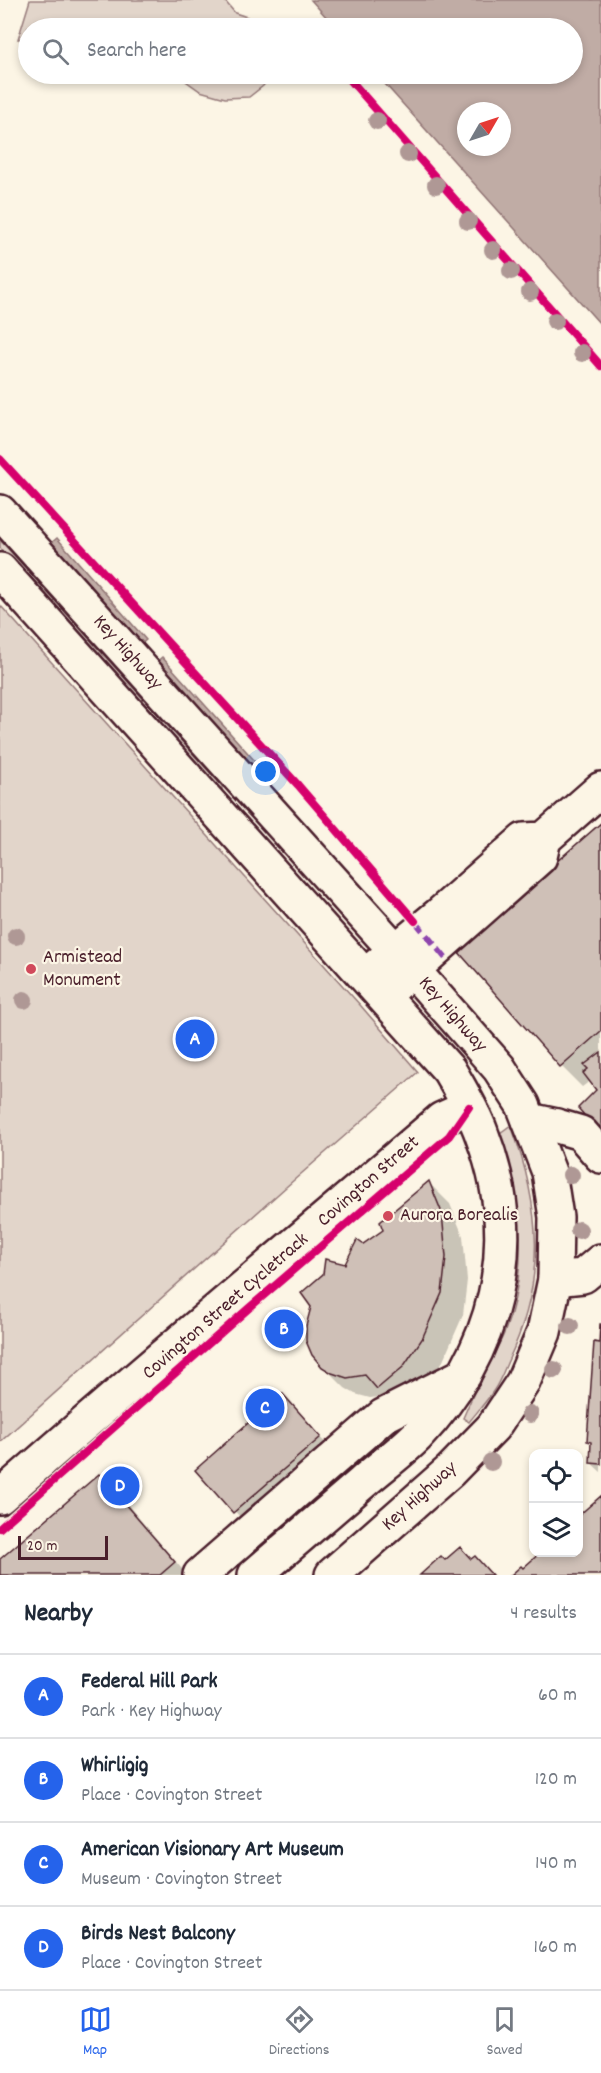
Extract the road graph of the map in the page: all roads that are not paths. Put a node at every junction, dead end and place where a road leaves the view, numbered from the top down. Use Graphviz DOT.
graph roads {
  1 [pos="0,512"];
  2 [pos="0,570"];
  3 [pos="601,789"];
  4 [pos="405,960"];
  5 [pos="374,985"];
  6 [pos="469,1107"];
  7 [pos="529,1120"];
  8 [pos="601,1156"];
  9 [pos="601,1261"];
  10 [pos="555,1279"];
  11 [pos="464,1375"];
  12 [pos="0,1497"];
  13 [pos="200,1575"];
  14 [pos="255,1575"];
  15 [pos="332,1575"];
  1 -- 4 [label="main road, Key Highway"];
  2 -- 5 [label="main road, Key Highway"];
  3 -- 4 [label="main road"];
  4 -- 5 [label="main road"];
  4 -- 7 [label="main road, Key Highway"];
  5 -- 6 [label="main road, Key Highway"];
  6 -- 11 [label="main road, Key Highway"];
  6 -- 12 [label="main road, Covington Street"];
  7 -- 8 [label="main road"];
  7 -- 10 [label="main road, Key Highway"];
  9 -- 10 [label="main road"];
  10 -- 15 [label="main road, Key Highway"];
  11 -- 13 [label="main road"];
  11 -- 14 [label="main road, Key Highway"];
}
